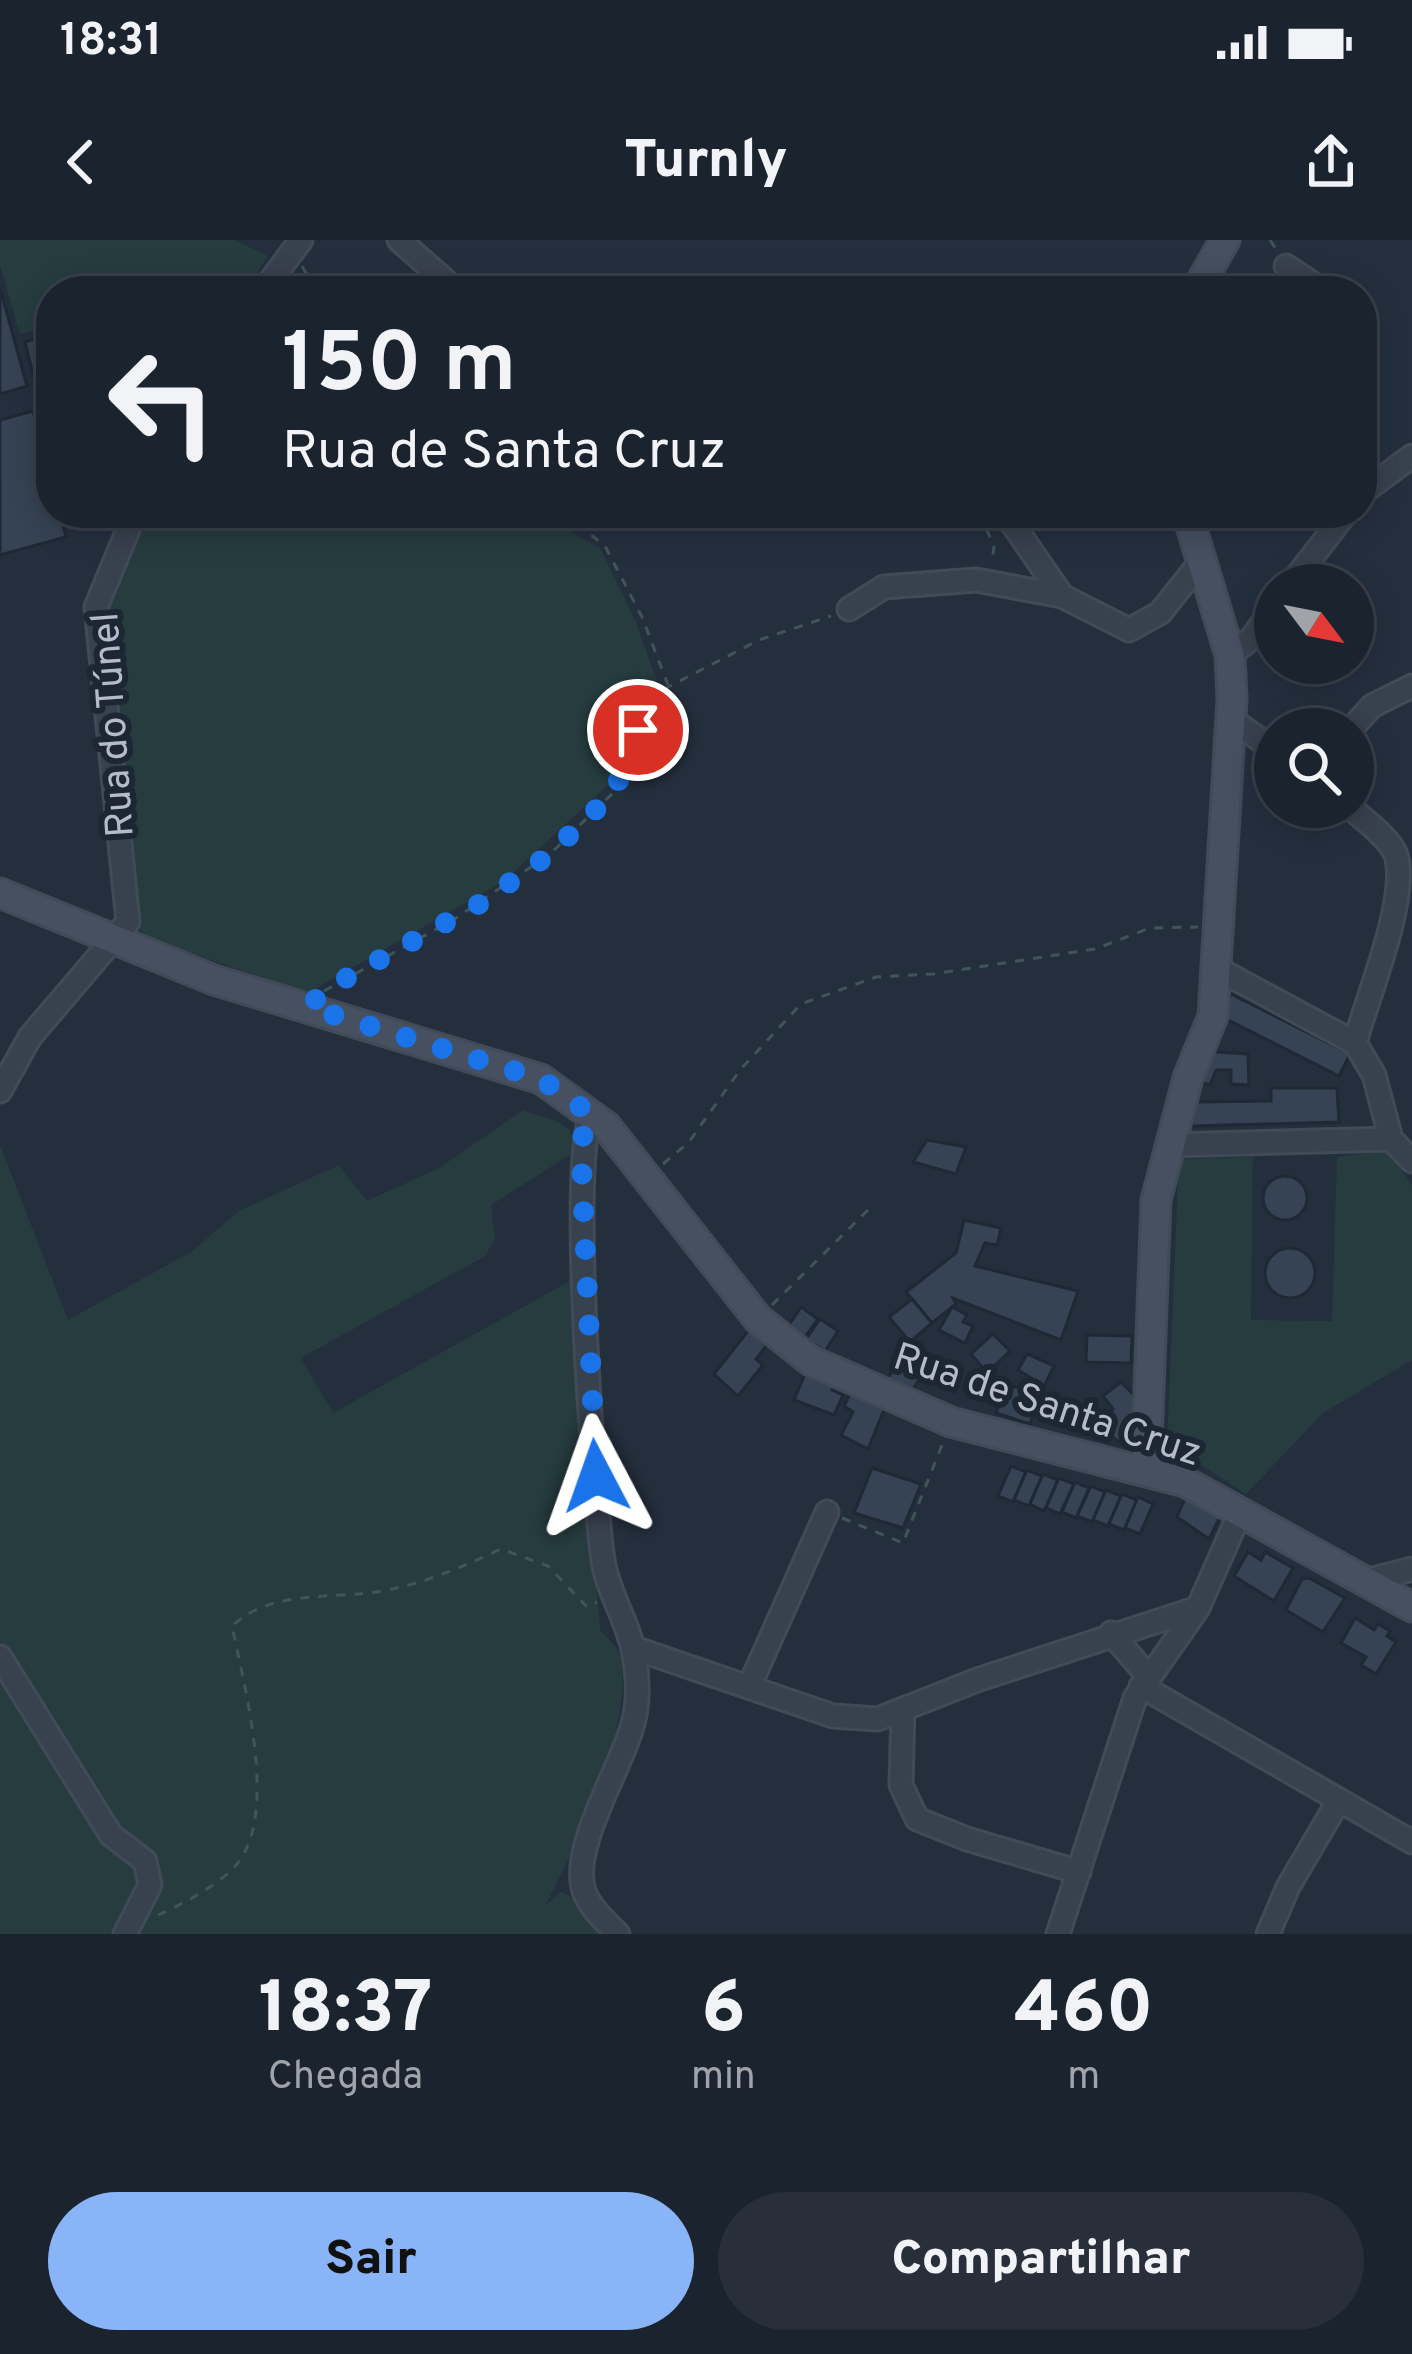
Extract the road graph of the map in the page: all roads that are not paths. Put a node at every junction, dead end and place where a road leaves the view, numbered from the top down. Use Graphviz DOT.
graph roads {
  1 [pos="399,240"];
  2 [pos="1225,240"];
  3 [pos="298,246"];
  4 [pos="1286,266"];
  5 [pos="274,276"];
  6 [pos="440,276"];
  7 [pos="1205,276"];
  8 [pos="1301,276"];
  9 [pos="1412,456"];
  10 [pos="1377,479"];
  11 [pos="1412,479"];
  12 [pos="1377,486"];
  13 [pos="129,528"];
  14 [pos="1015,528"];
  15 [pos="1197,528"];
  16 [pos="1335,528"];
  17 [pos="1199,564"];
  18 [pos="1307,564"];
  19 [pos="1062,596"];
  20 [pos="849,609"];
  21 [pos="1254,635"];
  22 [pos="1230,656"];
  23 [pos="1412,686"];
  24 [pos="1370,708"];
  25 [pos="1230,718"];
  26 [pos="1254,736"];
  27 [pos="1372,828"];
  28 [pos="0,893"];
  29 [pos="117,940"];
  30 [pos="1216,968"];
  31 [pos="1355,1043"];
  32 [pos="0,1091"];
  33 [pos="592,1115"];
  34 [pos="1390,1139"];
  35 [pos="1168,1145"];
  36 [pos="1412,1161"];
  37 [pos="1146,1470"];
  38 [pos="827,1513"];
  39 [pos="1240,1513"];
  40 [pos="1412,1570"];
  41 [pos="1365,1581"];
  42 [pos="1406,1599"];
  43 [pos="1198,1608"];
  44 [pos="1111,1634"];
  45 [pos="634,1648"];
  46 [pos="0,1658"];
  47 [pos="1144,1680"];
  48 [pos="749,1687"];
  49 [pos="902,1709"];
  50 [pos="1339,1800"];
  51 [pos="1412,1842"];
  52 [pos="1079,1872"];
  53 [pos="125,1934"];
  54 [pos="618,1934"];
  55 [pos="1058,1934"];
  56 [pos="1268,1934"];
  1 -- 6 [label="street"];
  2 -- 7 [label="main road"];
  3 -- 5 [label="street"];
  4 -- 8 [label="street"];
  9 -- 10 [label="street"];
  11 -- 12 [label="street"];
  13 -- 29 [label="street, Rua do Túnel"];
  14 -- 19 [label="street"];
  15 -- 17 [label="main road"];
  16 -- 18 [label="street"];
  17 -- 19 [label="street"];
  17 -- 22 [label="main road"];
  19 -- 20 [label="street"];
  21 -- 22 [label="street"];
  22 -- 25 [label="main road"];
  23 -- 24 [label="street"];
  25 -- 26 [label="street"];
  25 -- 30 [label="main road"];
  27 -- 31 [label="street"];
  28 -- 29 [label="main road, Rua de Santa Cruz"];
  29 -- 32 [label="street"];
  29 -- 33 [label="main road, Rua de Santa Cruz"];
  30 -- 31 [label="street"];
  30 -- 35 [label="main road"];
  31 -- 34 [label="street"];
  33 -- 37 [label="main road, Rua de Santa Cruz"];
  33 -- 45 [label="street"];
  34 -- 35 [label="street"];
  34 -- 36 [label="street"];
  35 -- 37 [label="main road"];
  37 -- 39 [label="main road, Rua de Santa Cruz"];
  38 -- 48 [label="street"];
  39 -- 41 [label="main road, Rua de Santa Cruz"];
  39 -- 43 [label="street"];
  40 -- 41 [label="street"];
  40 -- 42 [label="street"];
  41 -- 42 [label="main road, Rua de Santa Cruz"];
  43 -- 44 [label="street"];
  43 -- 47 [label="street"];
  44 -- 47 [label="street"];
  44 -- 49 [label="street"];
  45 -- 48 [label="street"];
  45 -- 54 [label="street"];
  46 -- 53 [label="street"];
  47 -- 50 [label="street"];
  47 -- 52 [label="street"];
  48 -- 49 [label="street"];
  49 -- 52 [label="street"];
  50 -- 51 [label="street"];
  50 -- 56 [label="street"];
  52 -- 55 [label="street"];
}
